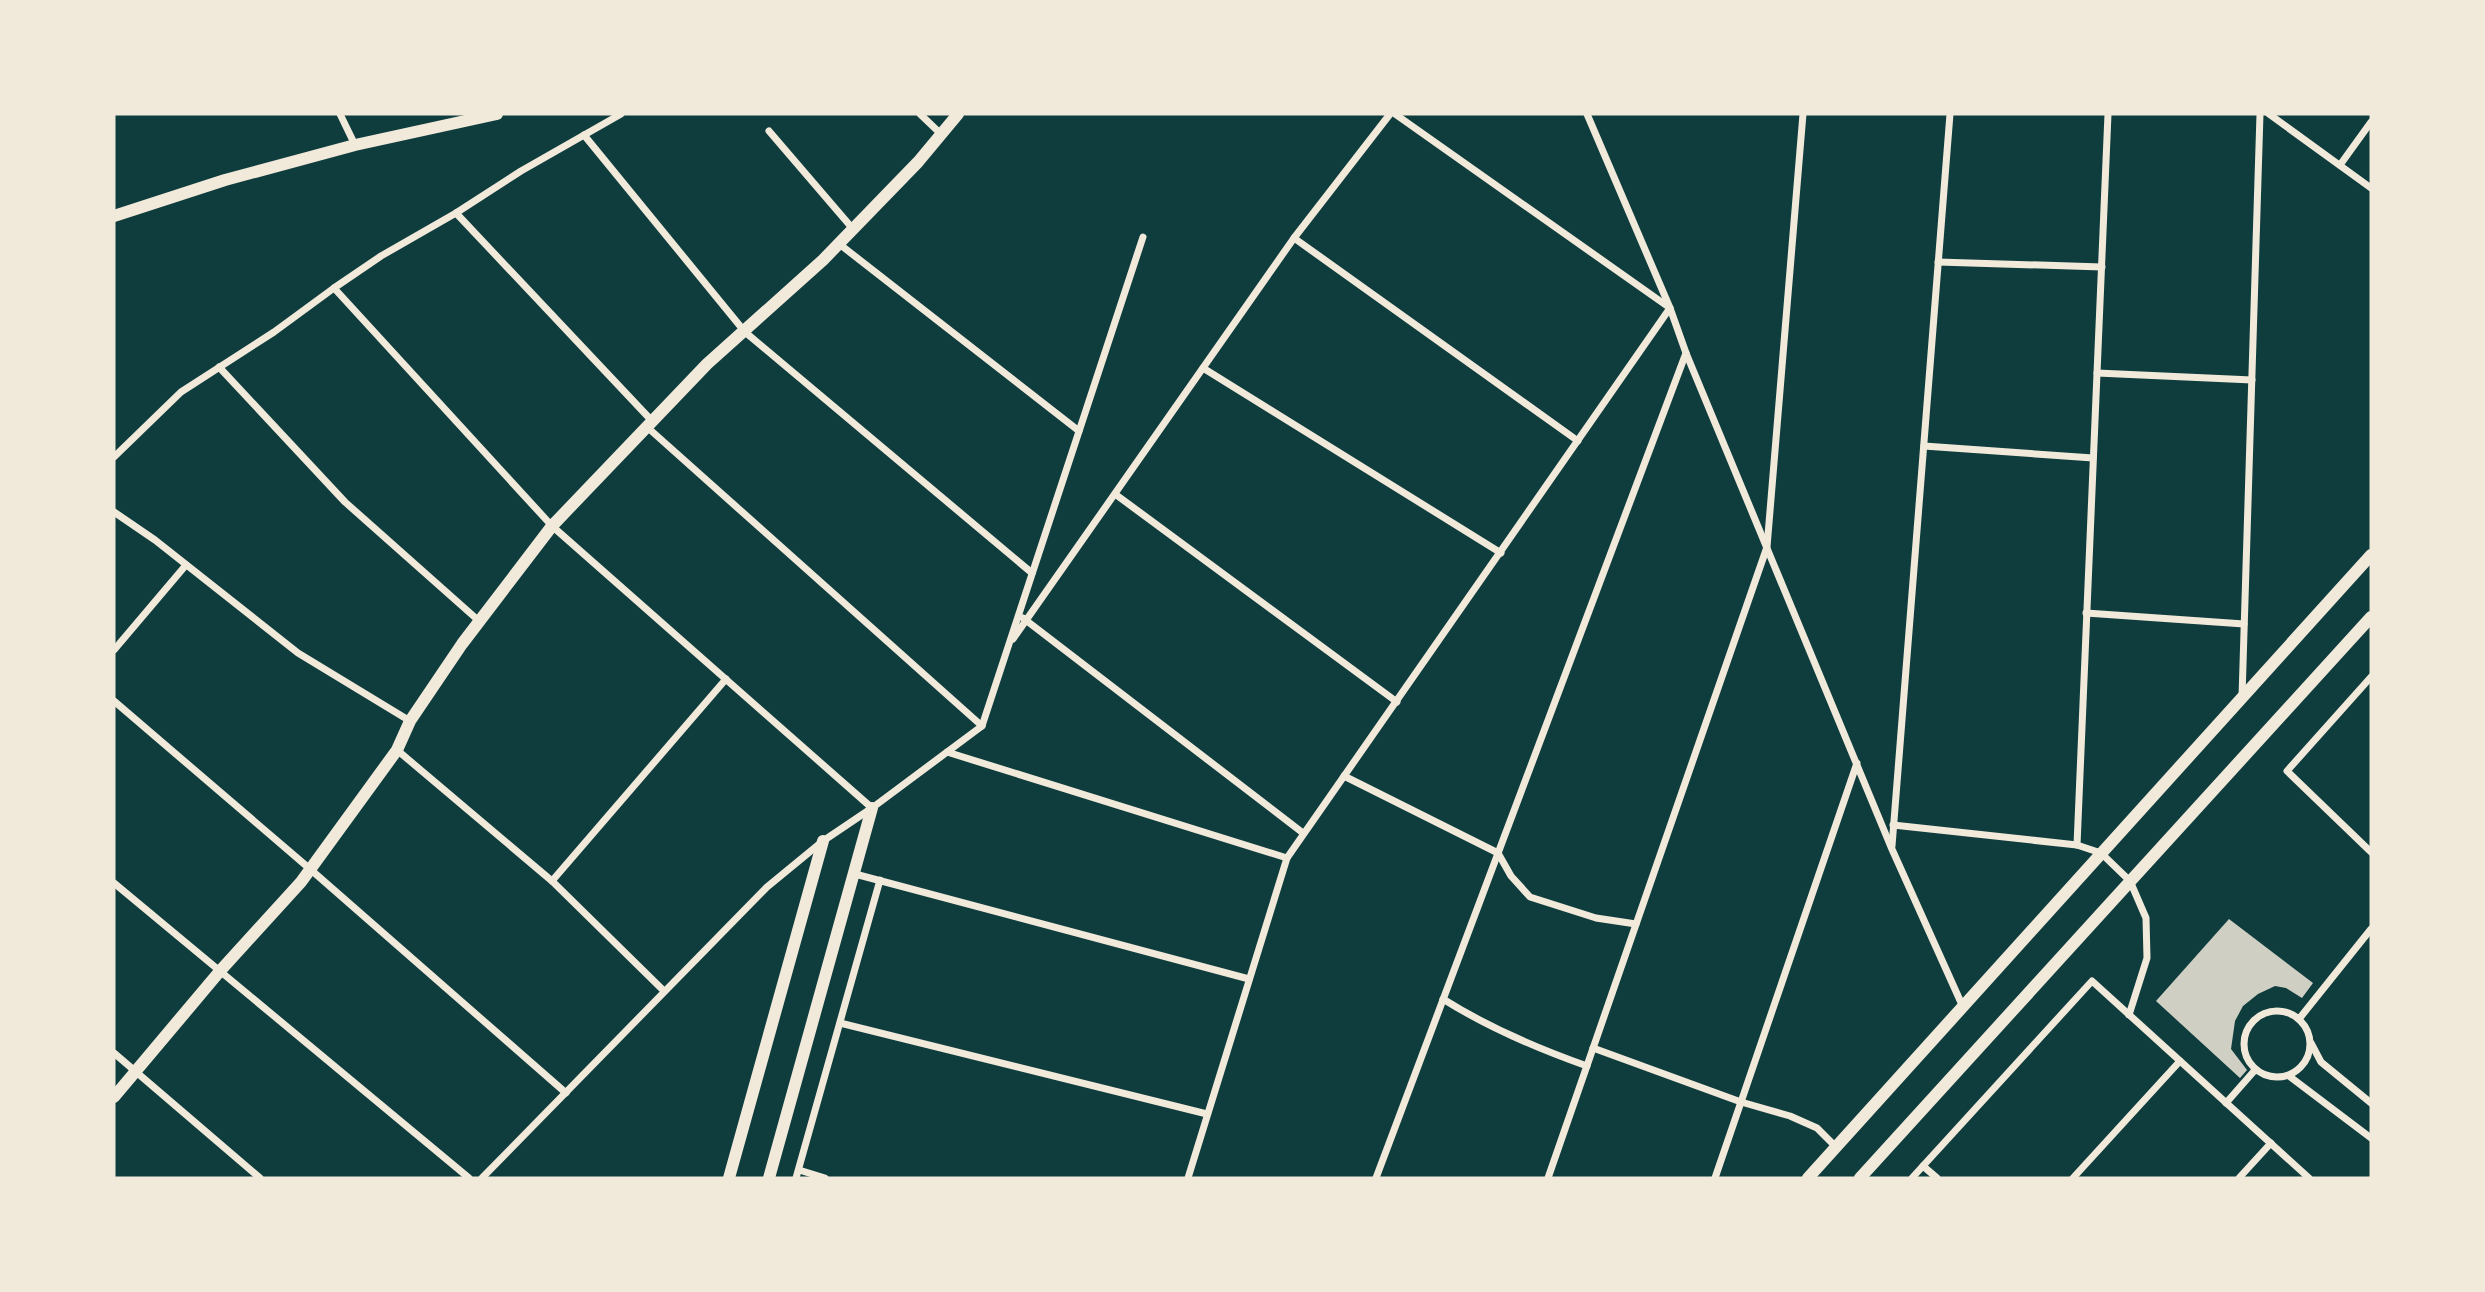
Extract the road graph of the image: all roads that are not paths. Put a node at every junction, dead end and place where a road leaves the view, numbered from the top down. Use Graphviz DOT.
graph roads {
  1 [pos="340,114"];
  2 [pos="497,114"];
  3 [pos="621,114"];
  4 [pos="920,114"];
  5 [pos="958,114"];
  6 [pos="1392,114"];
  7 [pos="1587,114"];
  8 [pos="1803,114"];
  9 [pos="1950,114"];
  10 [pos="2108,114"];
  11 [pos="2260,114"];
  12 [pos="2269,114"];
  13 [pos="2371,122"];
  14 [pos="769,131"];
  15 [pos="584,135"];
  16 [pos="942,135"];
  17 [pos="355,145"];
  18 [pos="2340,165"];
  19 [pos="2371,188"];
  20 [pos="456,213"];
  21 [pos="114,216"];
  22 [pos="853,229"];
  23 [pos="1143,237"];
  24 [pos="1294,238"];
  25 [pos="838,243"];
  26 [pos="1938,262"];
  27 [pos="2102,267"];
  28 [pos="334,288"];
  29 [pos="1670,308"];
  30 [pos="745,332"];
  31 [pos="1686,353"];
  32 [pos="219,368"];
  33 [pos="1203,368"];
  34 [pos="2097,373"];
  35 [pos="2252,380"];
  36 [pos="650,425"];
  37 [pos="1079,431"];
  38 [pos="1578,441"];
  39 [pos="1924,446"];
  40 [pos="114,457"];
  41 [pos="2093,458"];
  42 [pos="1115,494"];
  43 [pos="114,512"];
  44 [pos="552,526"];
  45 [pos="1767,547"];
  46 [pos="1501,553"];
  47 [pos="2371,555"];
  48 [pos="186,565"];
  49 [pos="1032,573"];
  50 [pos="2086,613"];
  51 [pos="1019,614"];
  52 [pos="2371,617"];
  53 [pos="1026,620"];
  54 [pos="479,621"];
  55 [pos="2244,625"];
  56 [pos="1008,646"];
  57 [pos="114,650"];
  58 [pos="2371,677"];
  59 [pos="726,679"];
  60 [pos="2242,698"];
  61 [pos="114,701"];
  62 [pos="1397,702"];
  63 [pos="410,721"];
  64 [pos="982,726"];
  65 [pos="397,750"];
  66 [pos="947,752"];
  67 [pos="1857,763"];
  68 [pos="1344,776"];
  69 [pos="872,808"];
  70 [pos="1893,825"];
  71 [pos="1303,833"];
  72 [pos="2371,839"];
  73 [pos="823,841"];
  74 [pos="2077,845"];
  75 [pos="1891,847"];
  76 [pos="2368,849"];
  77 [pos="1498,853"];
  78 [pos="2101,853"];
  79 [pos="1287,858"];
  80 [pos="310,869"];
  81 [pos="855,874"];
  82 [pos="880,880"];
  83 [pos="552,881"];
  84 [pos="2130,881"];
  85 [pos="114,883"];
  86 [pos="1636,924"];
  87 [pos="2371,929"];
  88 [pos="220,971"];
  89 [pos="1250,979"];
  90 [pos="664,991"];
  91 [pos="1443,999"];
  92 [pos="1963,1007"];
  93 [pos="2129,1015"];
  94 [pos="2299,1019"];
  95 [pos="840,1023"];
  96 [pos="2311,1042"];
  97 [pos="1593,1048"];
  98 [pos="114,1053"];
  99 [pos="2180,1061"];
  100 [pos="1587,1066"];
  101 [pos="2255,1070"];
  102 [pos="136,1072"];
  103 [pos="2289,1076"];
  104 [pos="566,1093"];
  105 [pos="114,1097"];
  106 [pos="1741,1102"];
  107 [pos="2226,1103"];
  108 [pos="2371,1104"];
  109 [pos="1207,1114"];
  110 [pos="2371,1138"];
  111 [pos="2271,1143"];
  112 [pos="1836,1147"];
  113 [pos="1923,1166"];
  114 [pos="798,1174"];
  115 [pos="260,1178"];
  116 [pos="469,1178"];
  117 [pos="482,1178"];
  118 [pos="729,1178"];
  119 [pos="769,1178"];
  120 [pos="825,1178"];
  121 [pos="1188,1178"];
  122 [pos="1376,1178"];
  123 [pos="1548,1178"];
  124 [pos="1715,1178"];
  125 [pos="1808,1178"];
  126 [pos="1860,1178"];
  127 [pos="1912,1178"];
  128 [pos="1937,1178"];
  129 [pos="2073,1178"];
  130 [pos="2239,1178"];
  131 [pos="2309,1178"];
  1 -- 17 [label="street"];
  2 -- 17 [label="street"];
  3 -- 15 [label="street"];
  4 -- 16 [label="street"];
  5 -- 16 [label="street"];
  6 -- 24 [label="street"];
  6 -- 29 [label="street"];
  7 -- 29 [label="street"];
  8 -- 45 [label="street"];
  9 -- 26 [label="street"];
  10 -- 27 [label="street"];
  11 -- 35 [label="street"];
  12 -- 18 [label="street"];
  13 -- 18 [label="street"];
  14 -- 22 [label="street"];
  15 -- 20 [label="street"];
  15 -- 30 [label="street"];
  16 -- 22 [label="street"];
  17 -- 21 [label="street"];
  18 -- 19 [label="street"];
  20 -- 28 [label="street"];
  20 -- 36 [label="street"];
  22 -- 25 [label="street"];
  23 -- 37 [label="street"];
  24 -- 33 [label="street"];
  24 -- 38 [label="street"];
  25 -- 30 [label="street"];
  25 -- 37 [label="street"];
  26 -- 27 [label="street"];
  26 -- 39 [label="street"];
  27 -- 34 [label="street"];
  28 -- 32 [label="street"];
  28 -- 44 [label="street"];
  29 -- 31 [label="street"];
  29 -- 38 [label="street"];
  30 -- 36 [label="street"];
  30 -- 49 [label="street"];
  31 -- 45 [label="street"];
  31 -- 77 [label="street"];
  32 -- 40 [label="street"];
  32 -- 54 [label="street"];
  33 -- 42 [label="street"];
  33 -- 46 [label="street"];
  34 -- 35 [label="street"];
  34 -- 41 [label="street"];
  35 -- 55 [label="street"];
  36 -- 44 [label="street"];
  36 -- 64 [label="street"];
  37 -- 49 [label="street"];
  38 -- 46 [label="street"];
  39 -- 41 [label="street"];
  39 -- 70 [label="street"];
  41 -- 50 [label="street"];
  42 -- 53 [label="street"];
  42 -- 62 [label="street"];
  43 -- 48 [label="street"];
  44 -- 54 [label="street"];
  44 -- 59 [label="street"];
  45 -- 67 [label="street"];
  45 -- 86 [label="street"];
  46 -- 62 [label="street"];
  47 -- 60 [label="street"];
  48 -- 57 [label="street"];
  48 -- 63 [label="street"];
  49 -- 51 [label="street"];
  50 -- 55 [label="street"];
  50 -- 74 [label="street"];
  51 -- 53 [label="street"];
  51 -- 56 [label="street"];
  52 -- 84 [label="street"];
  53 -- 56 [label="street"];
  53 -- 71 [label="street"];
  54 -- 63 [label="street"];
  55 -- 60 [label="street"];
  56 -- 64 [label="street"];
  58 -- 76 [label="street"];
  59 -- 69 [label="street"];
  59 -- 83 [label="street"];
  60 -- 78 [label="street"];
  61 -- 80 [label="street"];
  62 -- 68 [label="street"];
  63 -- 65 [label="street"];
  64 -- 66 [label="street"];
  65 -- 80 [label="street"];
  65 -- 83 [label="street"];
  66 -- 69 [label="street"];
  66 -- 79 [label="street"];
  67 -- 75 [label="street"];
  67 -- 106 [label="street"];
  68 -- 71 [label="street"];
  68 -- 77 [label="street"];
  69 -- 73 [label="street"];
  69 -- 81 [label="street"];
  70 -- 74 [label="street"];
  70 -- 75 [label="street"];
  71 -- 79 [label="street"];
  72 -- 76 [label="street"];
  73 -- 90 [label="street"];
  73 -- 118 [label="street"];
  74 -- 78 [label="street"];
  75 -- 92 [label="street"];
  77 -- 86 [label="street"];
  77 -- 91 [label="street"];
  78 -- 84 [label="street"];
  78 -- 92 [label="street"];
  79 -- 89 [label="street"];
  80 -- 88 [label="street"];
  80 -- 104 [label="street"];
  81 -- 82 [label="street"];
  81 -- 119 [label="street"];
  82 -- 89 [label="street"];
  82 -- 95 [label="street"];
  83 -- 90 [label="street"];
  84 -- 93 [label="street"];
  84 -- 126 [label="street"];
  85 -- 88 [label="street"];
  86 -- 97 [label="street"];
  87 -- 94 [label="street"];
  88 -- 102 [label="street"];
  88 -- 116 [label="street"];
  89 -- 109 [label="street"];
  90 -- 104 [label="street"];
  91 -- 100 [label="street"];
  91 -- 122 [label="street"];
  92 -- 112 [label="street"];
  93 -- 99 [label="street"];
  93 -- 113 [label="street"];
  94 -- 96 [label="street"];
  94 -- 101 [label="street"];
  95 -- 109 [label="street"];
  95 -- 114 [label="street"];
  96 -- 103 [label="street"];
  96 -- 108 [label="street"];
  97 -- 100 [label="street"];
  97 -- 106 [label="street"];
  98 -- 102 [label="street"];
  99 -- 107 [label="street"];
  99 -- 129 [label="street"];
  100 -- 123 [label="street"];
  101 -- 103 [label="street"];
  101 -- 107 [label="street"];
  102 -- 105 [label="street"];
  102 -- 115 [label="street"];
  103 -- 110 [label="street"];
  104 -- 117 [label="street"];
  106 -- 112 [label="street"];
  106 -- 124 [label="street"];
  107 -- 111 [label="street"];
  109 -- 121 [label="street"];
  111 -- 130 [label="street"];
  111 -- 131 [label="street"];
  112 -- 125 [label="street"];
  113 -- 127 [label="street"];
  113 -- 128 [label="street"];
  114 -- 120 [label="street"];
}
